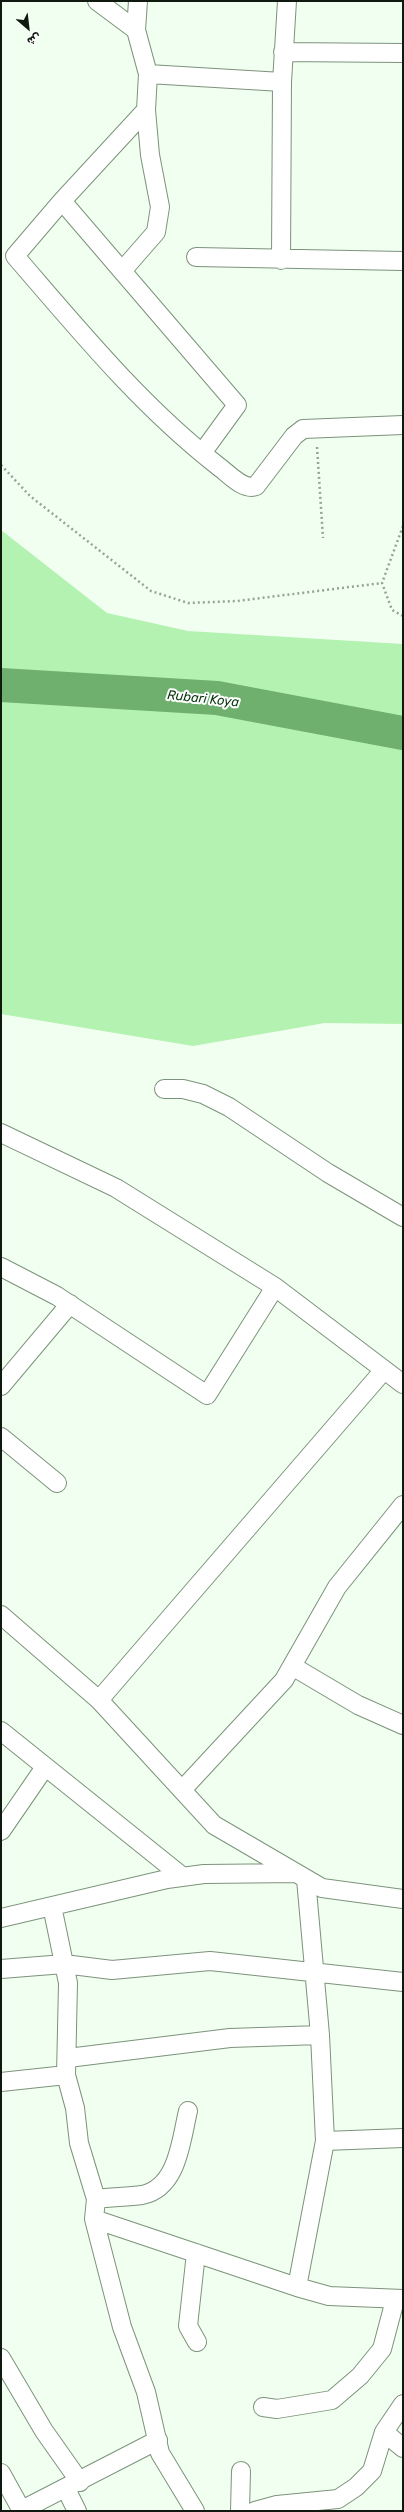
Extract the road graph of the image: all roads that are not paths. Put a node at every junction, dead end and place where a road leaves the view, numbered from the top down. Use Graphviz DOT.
graph roads {
  1 [pos="97,1"];
  2 [pos="138,1"];
  3 [pos="287,1"];
  4 [pos="136,30"];
  5 [pos="283,52"];
  6 [pos="403,53"];
  7 [pos="148,74"];
  8 [pos="282,82"];
  9 [pos="146,110"];
  10 [pos="62,201"];
  11 [pos="196,257"];
  12 [pos="282,260"];
  13 [pos="403,261"];
  14 [pos="122,271"];
  15 [pos="403,425"];
  16 [pos="202,453"];
  17 [pos="164,1089"];
  18 [pos="1,1133"];
  19 [pos="403,1217"];
  20 [pos="1,1267"];
  21 [pos="275,1287"];
  22 [pos="70,1304"];
  23 [pos="384,1370"];
  24 [pos="403,1384"];
  25 [pos="1,1386"];
  26 [pos="1,1437"];
  27 [pos="57,1483"];
  28 [pos="403,1505"];
  29 [pos="1,1615"];
  30 [pos="292,1666"];
  31 [pos="99,1700"];
  32 [pos="403,1725"];
  33 [pos="1,1731"];
  34 [pos="45,1767"];
  35 [pos="182,1790"];
  36 [pos="1,1831"];
  37 [pos="183,1877"];
  38 [pos="308,1880"];
  39 [pos="403,1899"];
  40 [pos="52,1906"];
  41 [pos="1,1918"];
  42 [pos="64,1964"];
  43 [pos="1,1969"];
  44 [pos="315,1972"];
  45 [pos="403,1982"];
  46 [pos="320,2035"];
  47 [pos="68,2058"];
  48 [pos="66,2075"];
  49 [pos="1,2082"];
  50 [pos="188,2111"];
  51 [pos="403,2138"];
  52 [pos="325,2141"];
  53 [pos="96,2199"];
  54 [pos="94,2219"];
  55 [pos="196,2252"];
  56 [pos="297,2287"];
  57 [pos="399,2300"];
  58 [pos="197,2342"];
  59 [pos="1,2358"];
  60 [pos="403,2404"];
  61 [pos="263,2407"];
  62 [pos="384,2432"];
  63 [pos="158,2440"];
  64 [pos="403,2448"];
  65 [pos="241,2471"];
  66 [pos="1,2473"];
  67 [pos="73,2485"];
  68 [pos="22,2511"];
  69 [pos="77,2511"];
  70 [pos="195,2511"];
  71 [pos="240,2511"];
  72 [pos="255,2511"];
  1 -- 4 [label="street"];
  2 -- 4 [label="street"];
  3 -- 5 [label="street"];
  4 -- 7 [label="street"];
  5 -- 6 [label="street"];
  5 -- 8 [label="street"];
  7 -- 8 [label="street"];
  7 -- 9 [label="street"];
  8 -- 12 [label="street"];
  9 -- 10 [label="street"];
  9 -- 14 [label="street"];
  10 -- 14 [label="street"];
  10 -- 16 [label="street"];
  11 -- 12 [label="street"];
  12 -- 13 [label="street"];
  14 -- 16 [label="street"];
  15 -- 16 [label="street"];
  17 -- 19 [label="street"];
  18 -- 21 [label="street"];
  20 -- 22 [label="street"];
  21 -- 22 [label="street"];
  21 -- 23 [label="street"];
  22 -- 25 [label="street"];
  23 -- 24 [label="street"];
  23 -- 31 [label="street"];
  26 -- 27 [label="street"];
  28 -- 30 [label="street"];
  29 -- 31 [label="street"];
  30 -- 32 [label="street"];
  30 -- 35 [label="street"];
  31 -- 35 [label="street"];
  33 -- 34 [label="street"];
  34 -- 36 [label="street"];
  34 -- 37 [label="street"];
  35 -- 38 [label="street"];
  37 -- 38 [label="street"];
  37 -- 40 [label="street"];
  38 -- 39 [label="street"];
  38 -- 44 [label="street"];
  40 -- 41 [label="street"];
  40 -- 42 [label="street"];
  42 -- 43 [label="street"];
  42 -- 44 [label="street"];
  42 -- 47 [label="street"];
  44 -- 45 [label="street"];
  44 -- 46 [label="street"];
  46 -- 47 [label="street"];
  46 -- 52 [label="street"];
  47 -- 48 [label="street"];
  48 -- 49 [label="street"];
  48 -- 53 [label="street"];
  50 -- 53 [label="street"];
  51 -- 52 [label="street"];
  52 -- 56 [label="street"];
  53 -- 54 [label="street"];
  54 -- 55 [label="street"];
  54 -- 63 [label="street"];
  55 -- 56 [label="street"];
  55 -- 58 [label="street"];
  56 -- 57 [label="street"];
  57 -- 61 [label="street"];
  59 -- 67 [label="street"];
  60 -- 62 [label="street"];
  62 -- 64 [label="street"];
  62 -- 72 [label="street"];
  63 -- 67 [label="street"];
  63 -- 70 [label="street"];
  65 -- 71 [label="street"];
  66 -- 68 [label="street"];
  67 -- 68 [label="street"];
  67 -- 69 [label="street"];
}
